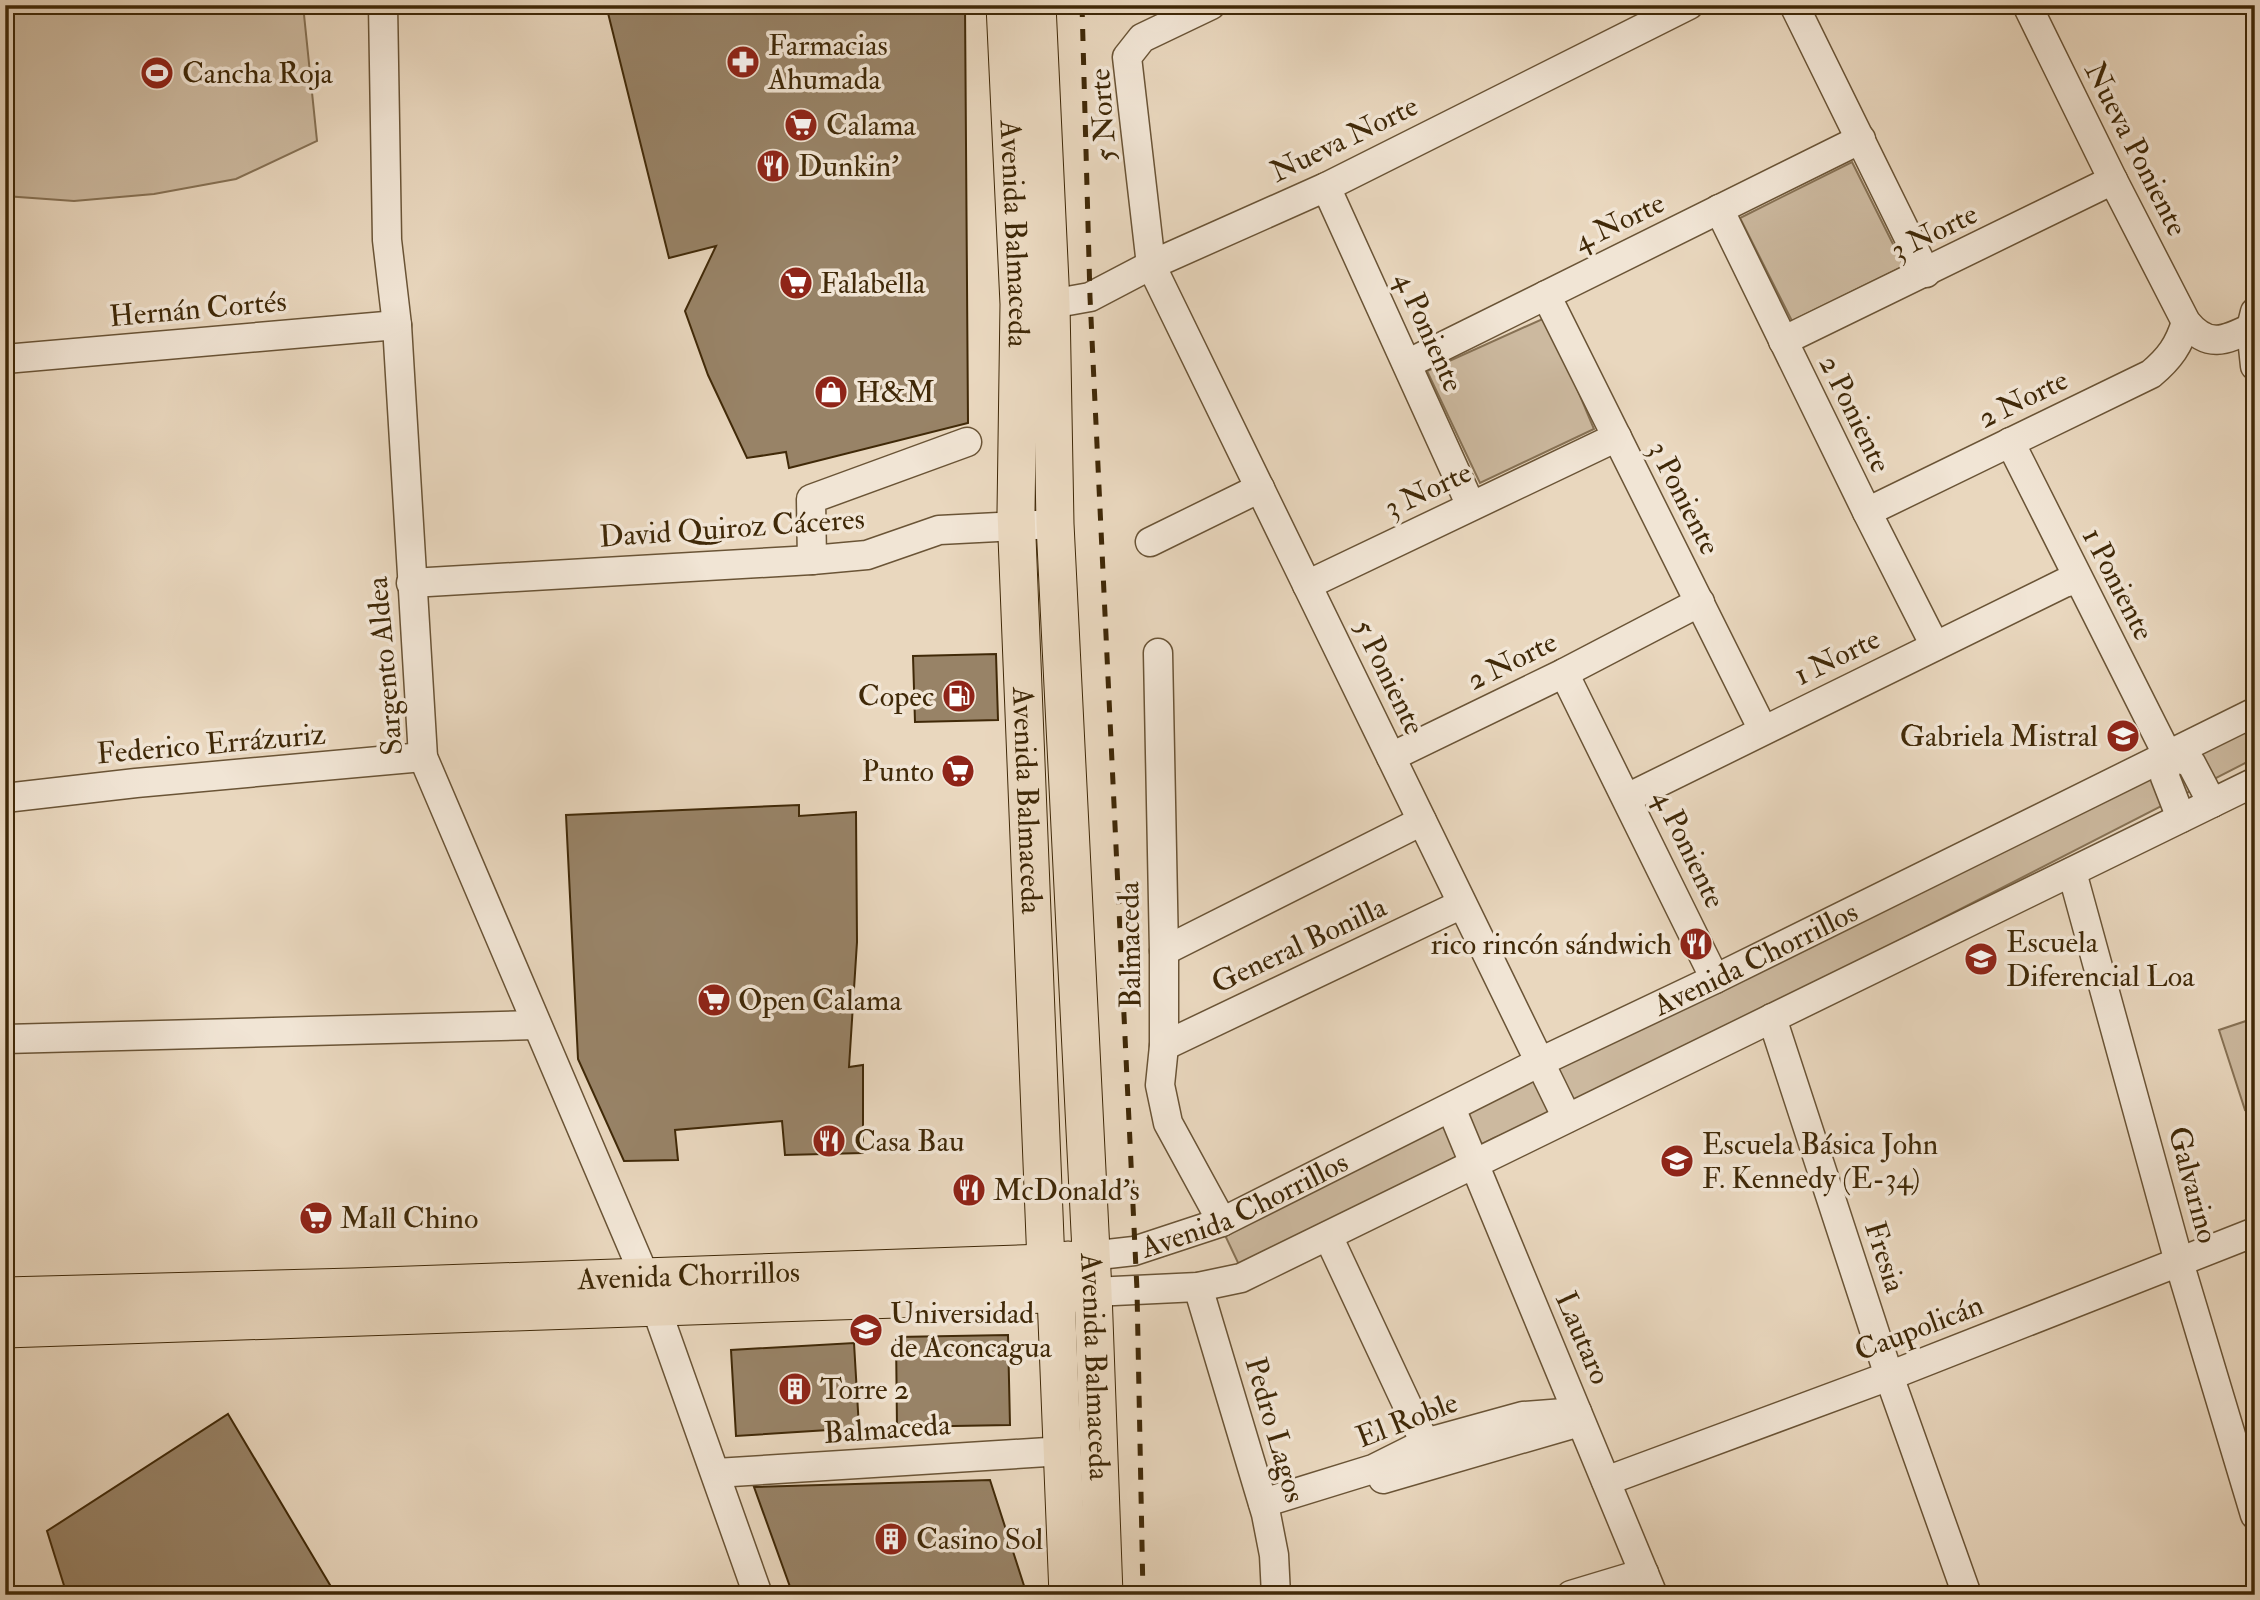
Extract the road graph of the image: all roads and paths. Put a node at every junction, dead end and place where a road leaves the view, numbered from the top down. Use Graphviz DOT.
graph roads {
  1 [pos="383,5"];
  2 [pos="1005,5"];
  3 [pos="1037,5"];
  4 [pos="1211,5"];
  5 [pos="1689,5"];
  6 [pos="1794,5"];
  7 [pos="2027,5"];
  8 [pos="1861,139"];
  9 [pos="2113,180"];
  10 [pos="1326,187"];
  11 [pos="1719,209"];
  12 [pos="1151,265"];
  13 [pos="1926,273"];
  14 [pos="1546,295"];
  15 [pos="1035,304"];
  16 [pos="2186,322"];
  17 [pos="2253,322"];
  18 [pos="397,325"];
  19 [pos="1783,341"];
  20 [pos="5,359"];
  21 [pos="1407,364"];
  22 [pos="2255,366"];
  23 [pos="1617,437"];
  24 [pos="967,442"];
  25 [pos="2010,442"];
  26 [pos="1260,488"];
  27 [pos="1471,506"];
  28 [pos="1867,512"];
  29 [pos="1055,524"];
  30 [pos="1017,527"];
  31 [pos="1150,542"];
  32 [pos="812,560"];
  33 [pos="2078,579"];
  34 [pos="411,583"];
  35 [pos="1307,584"];
  36 [pos="1700,603"];
  37 [pos="1935,646"];
  38 [pos="1158,653"];
  39 [pos="1564,673"];
  40 [pos="2255,712"];
  41 [pos="1763,730"];
  42 [pos="2167,754"];
  43 [pos="423,757"];
  44 [pos="1391,757"];
  45 [pos="2255,782"];
  46 [pos="5,798"];
  47 [pos="1627,798"];
  48 [pos="2212,803"];
  49 [pos="2181,818"];
  50 [pos="1422,821"];
  51 [pos="2072,872"];
  52 [pos="1462,904"];
  53 [pos="1164,951"];
  54 [pos="1716,979"];
  55 [pos="1772,1018"];
  56 [pos="536,1025"];
  57 [pos="5,1039"];
  58 [pos="1164,1046"];
  59 [pos="1540,1062"];
  60 [pos="1451,1108"];
  61 [pos="1567,1118"];
  62 [pos="1474,1163"];
  63 [pos="1222,1222"];
  64 [pos="2255,1232"];
  65 [pos="1328,1236"];
  66 [pos="1090,1256"];
  67 [pos="2179,1262"];
  68 [pos="1051,1279"];
  69 [pos="1198,1287"];
  70 [pos="651,1292"];
  71 [pos="1093,1292"];
  72 [pos="5,1296"];
  73 [pos="246,1305"];
  74 [pos="5,1329"];
  75 [pos="1889,1376"];
  76 [pos="1579,1417"];
  77 [pos="1063,1451"];
  78 [pos="1430,1453"];
  79 [pos="716,1473"];
  80 [pos="1606,1481"];
  81 [pos="1264,1508"];
  82 [pos="2255,1515"];
  83 [pos="1649,1584"];
  84 [pos="758,1595"];
  85 [pos="1068,1595"];
  86 [pos="1104,1595"];
  87 [pos="1276,1595"];
  88 [pos="1571,1595"];
  89 [pos="1967,1595"];
  1 -- 18 [label="street, Sargento Aldea"];
  2 -- 15 [label="main road, Avenida Balmaceda"];
  3 -- 15 [label="main road, Avenida Balmaceda"];
  4 -- 12 [label="street, 5 Norte"];
  5 -- 10 [label="street, Nueva Norte"];
  6 -- 8 [label="street"];
  7 -- 9 [label="street, Nueva Poniente"];
  8 -- 11 [label="street, 4 Norte"];
  8 -- 13 [label="street"];
  9 -- 13 [label="street, 3 Norte"];
  9 -- 16 [label="street, Nueva Poniente"];
  10 -- 12 [label="street, Nueva Norte"];
  10 -- 21 [label="street, 4 Poniente"];
  11 -- 14 [label="street, 4 Norte"];
  11 -- 19 [label="street, 2 Poniente"];
  12 -- 15 [label="street, Nueva Norte"];
  12 -- 26 [label="street, 5 Poniente"];
  13 -- 19 [label="street, 3 Norte"];
  14 -- 21 [label="street, 4 Norte"];
  14 -- 23 [label="street, 3 Poniente"];
  15 -- 29 [label="main road, Avenida Balmaceda"];
  15 -- 30 [label="main road, Avenida Balmaceda"];
  16 -- 17 [label="street"];
  16 -- 25 [label="street, 2 Norte"];
  17 -- 22 [label="street"];
  18 -- 20 [label="street, Hernán Cortés"];
  18 -- 34 [label="street, Sargento Aldea"];
  19 -- 28 [label="street, 2 Poniente"];
  21 -- 27 [label="street, 4 Poniente"];
  23 -- 27 [label="street, 3 Norte"];
  23 -- 36 [label="street, 3 Poniente"];
  24 -- 32 [label="street"];
  25 -- 28 [label="street, 2 Norte"];
  25 -- 33 [label="street, 1 Poniente"];
  26 -- 31 [label="street"];
  26 -- 35 [label="street, 5 Poniente"];
  27 -- 35 [label="street, 3 Norte"];
  28 -- 37 [label="street, 2 Poniente"];
  29 -- 30 [label="street, David Quiroz Cáceres"];
  29 -- 66 [label="main road, Avenida Balmaceda"];
  30 -- 32 [label="street, David Quiroz Cáceres"];
  30 -- 68 [label="main road, Avenida Balmaceda"];
  32 -- 34 [label="street, David Quiroz Cáceres"];
  33 -- 37 [label="street, 1 Norte"];
  33 -- 42 [label="street, 1 Poniente"];
  34 -- 43 [label="street, Sargento Aldea"];
  35 -- 44 [label="street, 5 Poniente"];
  36 -- 39 [label="street, 2 Norte"];
  36 -- 41 [label="street, 3 Poniente"];
  37 -- 41 [label="street, 1 Norte"];
  38 -- 53 [label="street, Balmaceda"];
  39 -- 44 [label="street, 2 Norte"];
  39 -- 47 [label="street, 4 Poniente"];
  40 -- 42 [label="street, Avenida Chorrillos"];
  41 -- 47 [label="street, 1 Norte"];
  42 -- 48 [label="street"];
  42 -- 49 [label="street, 1 Poniente"];
  42 -- 54 [label="street, Avenida Chorrillos"];
  43 -- 46 [label="street, Federico Errázuriz"];
  43 -- 56 [label="street, Sargento Aldea"];
  44 -- 50 [label="street, 5 Poniente"];
  45 -- 48 [label="street, Avenida Chorrillos"];
  47 -- 54 [label="street, 4 Poniente"];
  48 -- 49 [label="street, Avenida Chorrillos"];
  49 -- 51 [label="street, Avenida Chorrillos"];
  50 -- 52 [label="street, 5 Poniente"];
  50 -- 53 [label="street, General Bonilla"];
  51 -- 55 [label="street, Avenida Chorrillos"];
  51 -- 67 [label="street, Galvarino"];
  52 -- 58 [label="street, General Bonilla"];
  52 -- 59 [label="street, 5 Poniente"];
  53 -- 58 [label="street, Balmaceda"];
  54 -- 59 [label="street, Avenida Chorrillos"];
  55 -- 61 [label="street, Avenida Chorrillos"];
  55 -- 75 [label="street, Fresia"];
  56 -- 57 [label="street"];
  56 -- 70 [label="street, Sargento Aldea"];
  58 -- 63 [label="street, Balmaceda"];
  59 -- 60 [label="street, Avenida Chorrillos"];
  59 -- 61 [label="street, 5 Poniente"];
  60 -- 62 [label="street, Lautaro"];
  60 -- 63 [label="street, Avenida Chorrillos"];
  61 -- 62 [label="street, Avenida Chorrillos"];
  62 -- 65 [label="street, Avenida Chorrillos"];
  62 -- 76 [label="street, Lautaro"];
  63 -- 66 [label="street, Avenida Chorrillos"];
  64 -- 67 [label="street, Caupolicán"];
  65 -- 69 [label="street, Avenida Chorrillos"];
  65 -- 78 [label="street"];
  66 -- 68 [label="main road, Avenida Chorrillos"];
  66 -- 71 [label="main road, Avenida Balmaceda"];
  67 -- 75 [label="street, Caupolicán"];
  67 -- 82 [label="street, Galvarino"];
  68 -- 70 [label="main road, Avenida Chorrillos"];
  68 -- 71 [label="main road"];
  68 -- 77 [label="main road, Avenida Balmaceda"];
  69 -- 71 [label="street, Avenida Chorrillos"];
  69 -- 81 [label="street, Pedro Lagos"];
  70 -- 73 [label="main road, Avenida Chorrillos"];
  70 -- 79 [label="street, Sargento Aldea"];
  71 -- 86 [label="main road, Avenida Balmaceda"];
  72 -- 73 [label="main road, Avenida Chorrillos"];
  73 -- 74 [label="main road, Avenida Chorrillos"];
  75 -- 80 [label="street, Caupolicán"];
  75 -- 89 [label="street, Fresia"];
  76 -- 78 [label="street, El Roble"];
  76 -- 80 [label="street, Lautaro"];
  77 -- 79 [label="street, Balmaceda"];
  77 -- 85 [label="main road, Avenida Balmaceda"];
  78 -- 81 [label="street, El Roble"];
  79 -- 84 [label="street, Sargento Aldea"];
  80 -- 83 [label="street, Lautaro"];
  81 -- 87 [label="street, Pedro Lagos"];
  83 -- 88 [label="street"];
}
